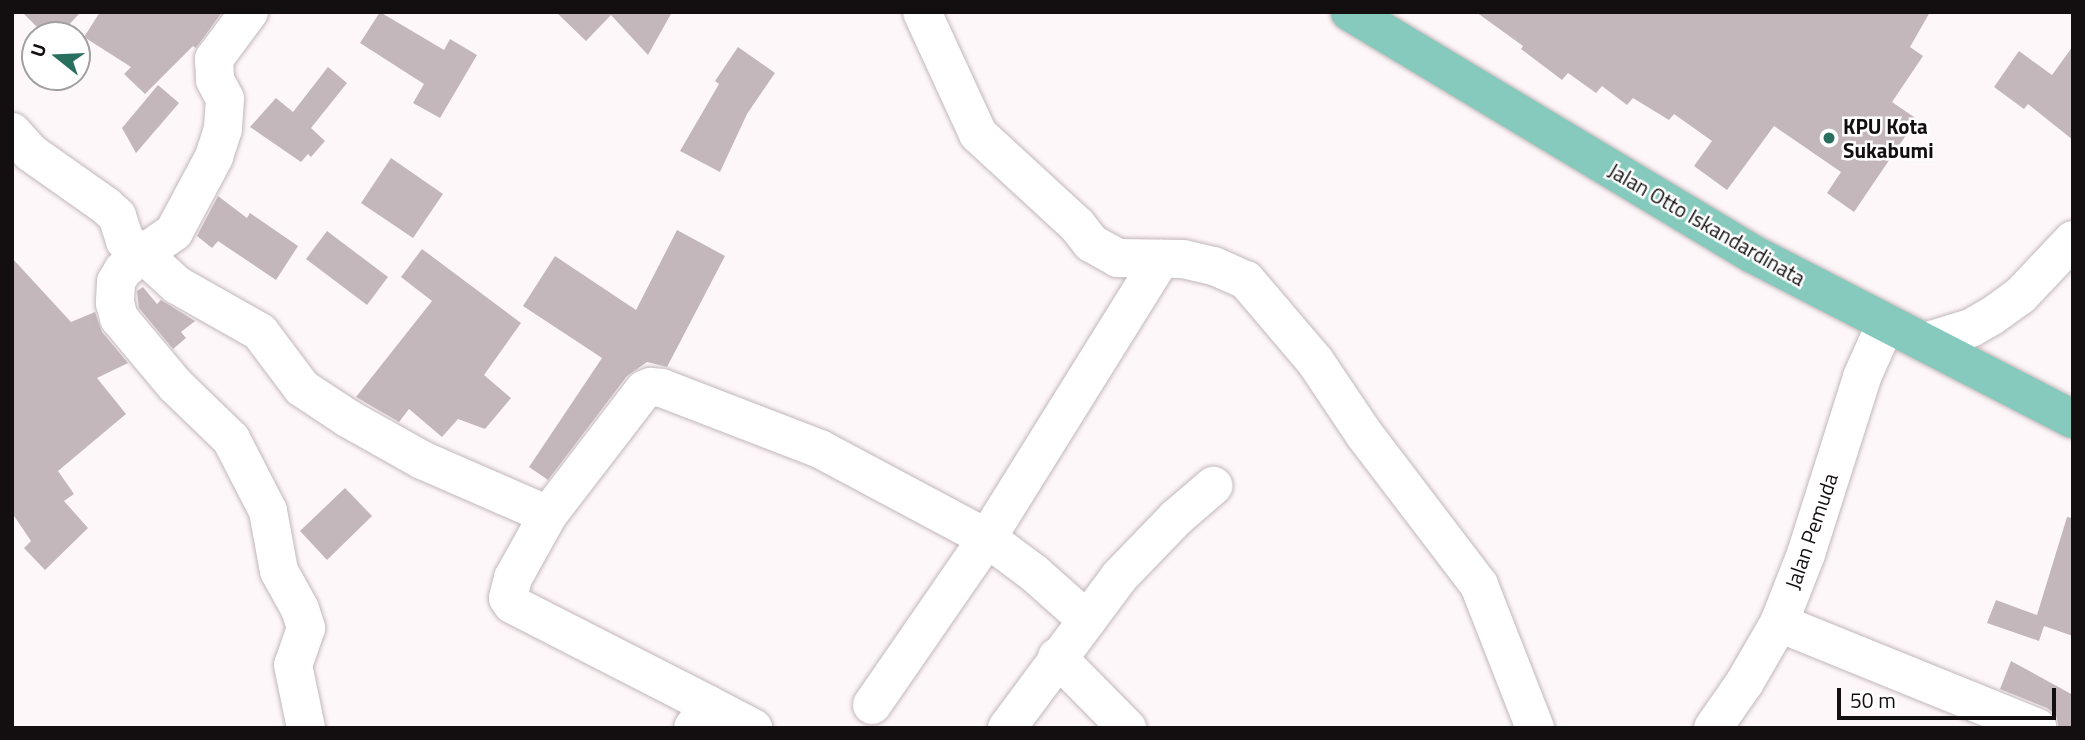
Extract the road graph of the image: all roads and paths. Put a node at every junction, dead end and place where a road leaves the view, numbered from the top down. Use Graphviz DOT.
graph roads {
  1 [pos="249,12"];
  2 [pos="922,12"];
  3 [pos="1350,12"];
  4 [pos="12,132"];
  5 [pos="2073,240"];
  6 [pos="143,254"];
  7 [pos="1161,259"];
  8 [pos="1886,323"];
  9 [pos="1925,342"];
  10 [pos="2073,419"];
  11 [pos="1213,486"];
  12 [pos="548,515"];
  13 [pos="988,538"];
  14 [pos="1087,621"];
  15 [pos="1779,623"];
  16 [pos="1057,657"];
  17 [pos="872,705"];
  18 [pos="701,716"];
  19 [pos="2036,727"];
  20 [pos="306,728"];
  21 [pos="753,728"];
  22 [pos="1007,728"];
  23 [pos="1127,728"];
  24 [pos="1535,728"];
  25 [pos="1713,728"];
  1 -- 6 [label="street"];
  2 -- 7 [label="street"];
  3 -- 8 [label="main road, Jalan Otto Iskandardinata"];
  4 -- 6 [label="street"];
  5 -- 9 [label="street"];
  6 -- 12 [label="street"];
  6 -- 20 [label="street"];
  7 -- 13 [label="street"];
  7 -- 24 [label="street"];
  8 -- 9 [label="main road, Jalan Otto Iskandardinata"];
  8 -- 15 [label="street, Jalan Pemuda"];
  9 -- 10 [label="main road, Jalan Otto Iskandardinata"];
  11 -- 14 [label="street"];
  12 -- 13 [label="street"];
  12 -- 18 [label="street"];
  13 -- 14 [label="street"];
  13 -- 17 [label="street"];
  14 -- 16 [label="street"];
  15 -- 19 [label="street"];
  15 -- 25 [label="street, Jalan Pemuda"];
  16 -- 22 [label="street"];
  16 -- 23 [label="street"];
  18 -- 21 [label="street"];
}
